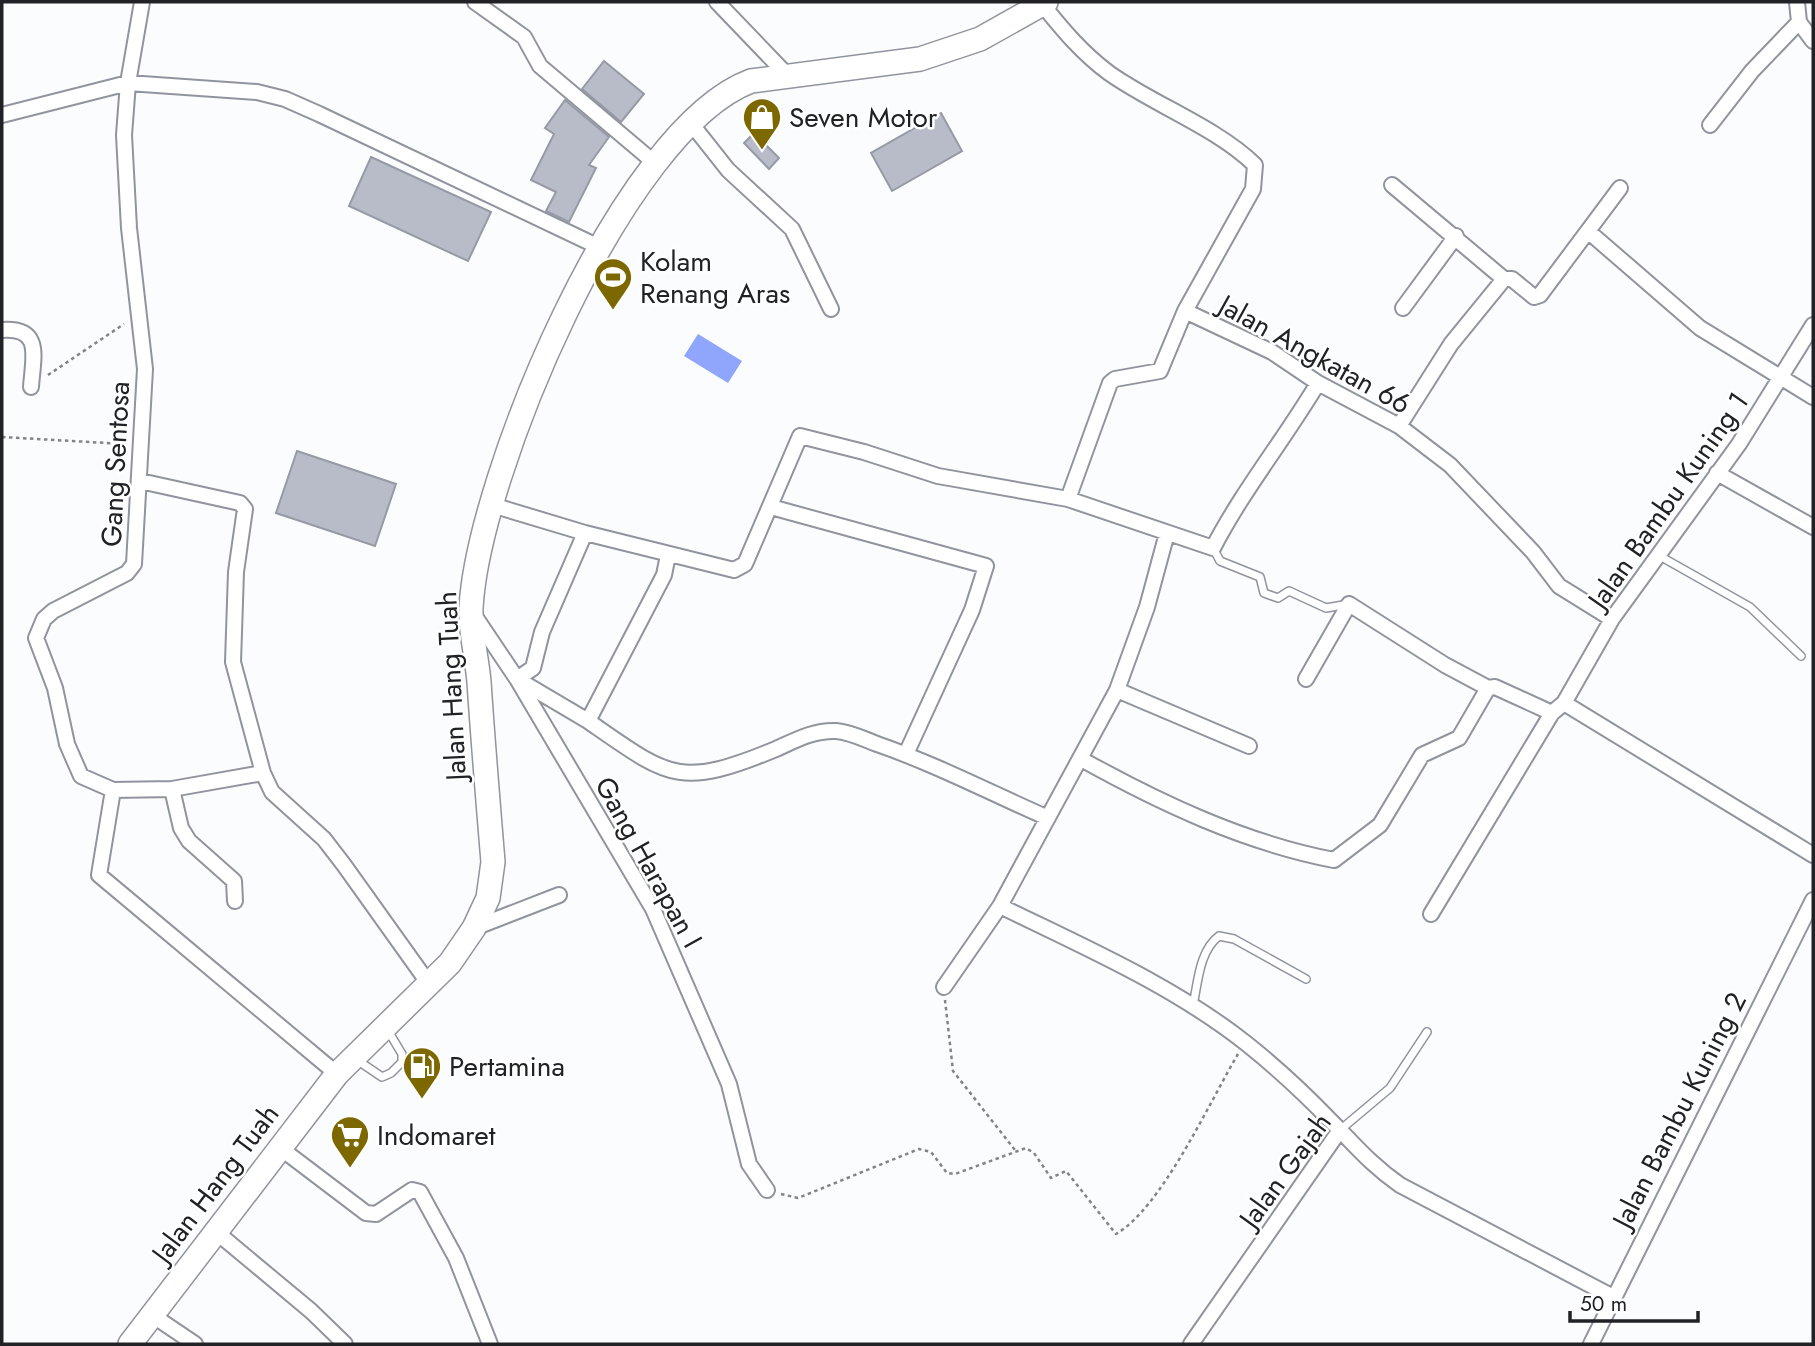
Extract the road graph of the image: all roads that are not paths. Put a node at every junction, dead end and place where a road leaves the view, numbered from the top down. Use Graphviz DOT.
graph roads {
  1 [pos="142,2"];
  2 [pos="475,2"];
  3 [pos="717,2"];
  4 [pos="1797,2"];
  5 [pos="1044,3"];
  6 [pos="1799,22"];
  7 [pos="1813,41"];
  8 [pos="789,77"];
  9 [pos="128,83"];
  10 [pos="2,115"];
  11 [pos="690,122"];
  12 [pos="1710,125"];
  13 [pos="656,164"];
  14 [pos="1392,185"];
  15 [pos="1620,188"];
  16 [pos="1589,232"];
  17 [pos="1456,236"];
  18 [pos="601,248"];
  19 [pos="1504,279"];
  20 [pos="1403,308"];
  21 [pos="831,309"];
  22 [pos="1185,311"];
  23 [pos="1813,325"];
  24 [pos="2,330"];
  25 [pos="1781,379"];
  26 [pos="1318,383"];
  27 [pos="31,387"];
  28 [pos="1813,397"];
  29 [pos="1399,426"];
  30 [pos="1717,473"];
  31 [pos="140,481"];
  32 [pos="1068,499"];
  33 [pos="492,505"];
  34 [pos="771,507"];
  35 [pos="1813,527"];
  36 [pos="584,533"];
  37 [pos="1167,533"];
  38 [pos="1213,548"];
  39 [pos="668,555"];
  40 [pos="1657,555"];
  41 [pos="1349,604"];
  42 [pos="471,611"];
  43 [pos="1612,619"];
  44 [pos="1801,656"];
  45 [pos="517,679"];
  46 [pos="1306,679"];
  47 [pos="1488,688"];
  48 [pos="1117,690"];
  49 [pos="1564,703"];
  50 [pos="1552,713"];
  51 [pos="588,721"];
  52 [pos="1250,746"];
  53 [pos="906,754"];
  54 [pos="1081,759"];
  55 [pos="263,773"];
  56 [pos="172,789"];
  57 [pos="113,790"];
  58 [pos="1048,818"];
  59 [pos="1813,855"];
  60 [pos="559,895"];
  61 [pos="1813,900"];
  62 [pos="235,901"];
  63 [pos="1000,906"];
  64 [pos="1431,914"];
  65 [pos="474,929"];
  66 [pos="1306,979"];
  67 [pos="429,984"];
  68 [pos="944,986"];
  69 [pos="1193,1006"];
  70 [pos="386,1026"];
  71 [pos="1427,1032"];
  72 [pos="345,1066"];
  73 [pos="1340,1130"];
  74 [pos="279,1147"];
  75 [pos="767,1190"];
  76 [pos="215,1231"];
  77 [pos="1613,1297"];
  78 [pos="152,1315"];
  79 [pos="130,1344"];
  80 [pos="195,1344"];
  81 [pos="345,1344"];
  82 [pos="489,1344"];
  83 [pos="1191,1344"];
  84 [pos="1591,1344"];
  1 -- 9 [label="street, Gang Sentosa"];
  2 -- 13 [label="street"];
  3 -- 8 [label="street"];
  4 -- 6 [label="street"];
  5 -- 8 [label="main road, Jalan Hang Tuah"];
  5 -- 22 [label="street, Jalan Angkatan 66"];
  6 -- 7 [label="street"];
  6 -- 12 [label="street"];
  8 -- 11 [label="main road, Jalan Hang Tuah"];
  9 -- 10 [label="street"];
  9 -- 18 [label="street"];
  9 -- 31 [label="street, Gang Sentosa"];
  11 -- 13 [label="main road, Jalan Hang Tuah"];
  11 -- 21 [label="street"];
  13 -- 18 [label="main road, Jalan Hang Tuah"];
  14 -- 17 [label="street"];
  15 -- 16 [label="street"];
  16 -- 19 [label="street"];
  16 -- 25 [label="street"];
  17 -- 19 [label="street"];
  17 -- 20 [label="street"];
  18 -- 33 [label="main road, Jalan Hang Tuah"];
  19 -- 29 [label="street"];
  22 -- 26 [label="street, Jalan Angkatan 66"];
  22 -- 32 [label="street"];
  23 -- 25 [label="street, Jalan Bambu Kuning 1"];
  24 -- 27 [label="street"];
  25 -- 28 [label="street"];
  25 -- 30 [label="street, Jalan Bambu Kuning 1"];
  26 -- 29 [label="street, Jalan Angkatan 66"];
  26 -- 38 [label="street"];
  29 -- 43 [label="street, Jalan Angkatan 66"];
  30 -- 35 [label="street"];
  30 -- 40 [label="street, Jalan Bambu Kuning 1"];
  31 -- 55 [label="street"];
  31 -- 57 [label="street, Gang Sentosa"];
  32 -- 34 [label="street"];
  32 -- 37 [label="street"];
  33 -- 36 [label="street"];
  33 -- 42 [label="main road, Jalan Hang Tuah"];
  34 -- 39 [label="street"];
  34 -- 53 [label="street"];
  36 -- 39 [label="street"];
  36 -- 45 [label="street"];
  37 -- 38 [label="street"];
  37 -- 48 [label="street"];
  38 -- 41 [label="lane"];
  39 -- 51 [label="street"];
  40 -- 43 [label="street, Jalan Bambu Kuning 1"];
  40 -- 44 [label="lane"];
  41 -- 46 [label="street"];
  41 -- 47 [label="street"];
  42 -- 45 [label="street, Gang Harapan I"];
  42 -- 65 [label="main road, Jalan Hang Tuah"];
  43 -- 49 [label="street, Jalan Bambu Kuning 1"];
  45 -- 51 [label="street"];
  45 -- 75 [label="street, Gang Harapan I"];
  47 -- 50 [label="street"];
  47 -- 54 [label="street"];
  48 -- 52 [label="street"];
  48 -- 54 [label="street"];
  49 -- 50 [label="street"];
  49 -- 59 [label="street"];
  50 -- 64 [label="street"];
  51 -- 53 [label="street"];
  53 -- 58 [label="street"];
  54 -- 58 [label="street"];
  55 -- 56 [label="street"];
  55 -- 67 [label="street"];
  56 -- 57 [label="street"];
  56 -- 62 [label="street"];
  57 -- 72 [label="street"];
  58 -- 63 [label="street"];
  60 -- 65 [label="street"];
  61 -- 77 [label="street, Jalan Bambu Kuning 2"];
  63 -- 68 [label="street"];
  63 -- 69 [label="street"];
  65 -- 67 [label="main road, Jalan Hang Tuah"];
  66 -- 69 [label="lane"];
  67 -- 70 [label="main road, Jalan Hang Tuah"];
  69 -- 73 [label="street"];
  70 -- 72 [label="main road, Jalan Hang Tuah"];
  70 -- 72 [label="lane"];
  71 -- 73 [label="lane, Jalan Gajah"];
  72 -- 74 [label="main road, Jalan Hang Tuah"];
  73 -- 77 [label="street"];
  73 -- 83 [label="street, Jalan Gajah"];
  74 -- 76 [label="main road, Jalan Hang Tuah"];
  74 -- 82 [label="street"];
  76 -- 78 [label="main road, Jalan Hang Tuah"];
  76 -- 81 [label="street"];
  77 -- 84 [label="street, Jalan Bambu Kuning 2"];
  78 -- 79 [label="main road, Jalan Hang Tuah"];
  78 -- 80 [label="street"];
}
